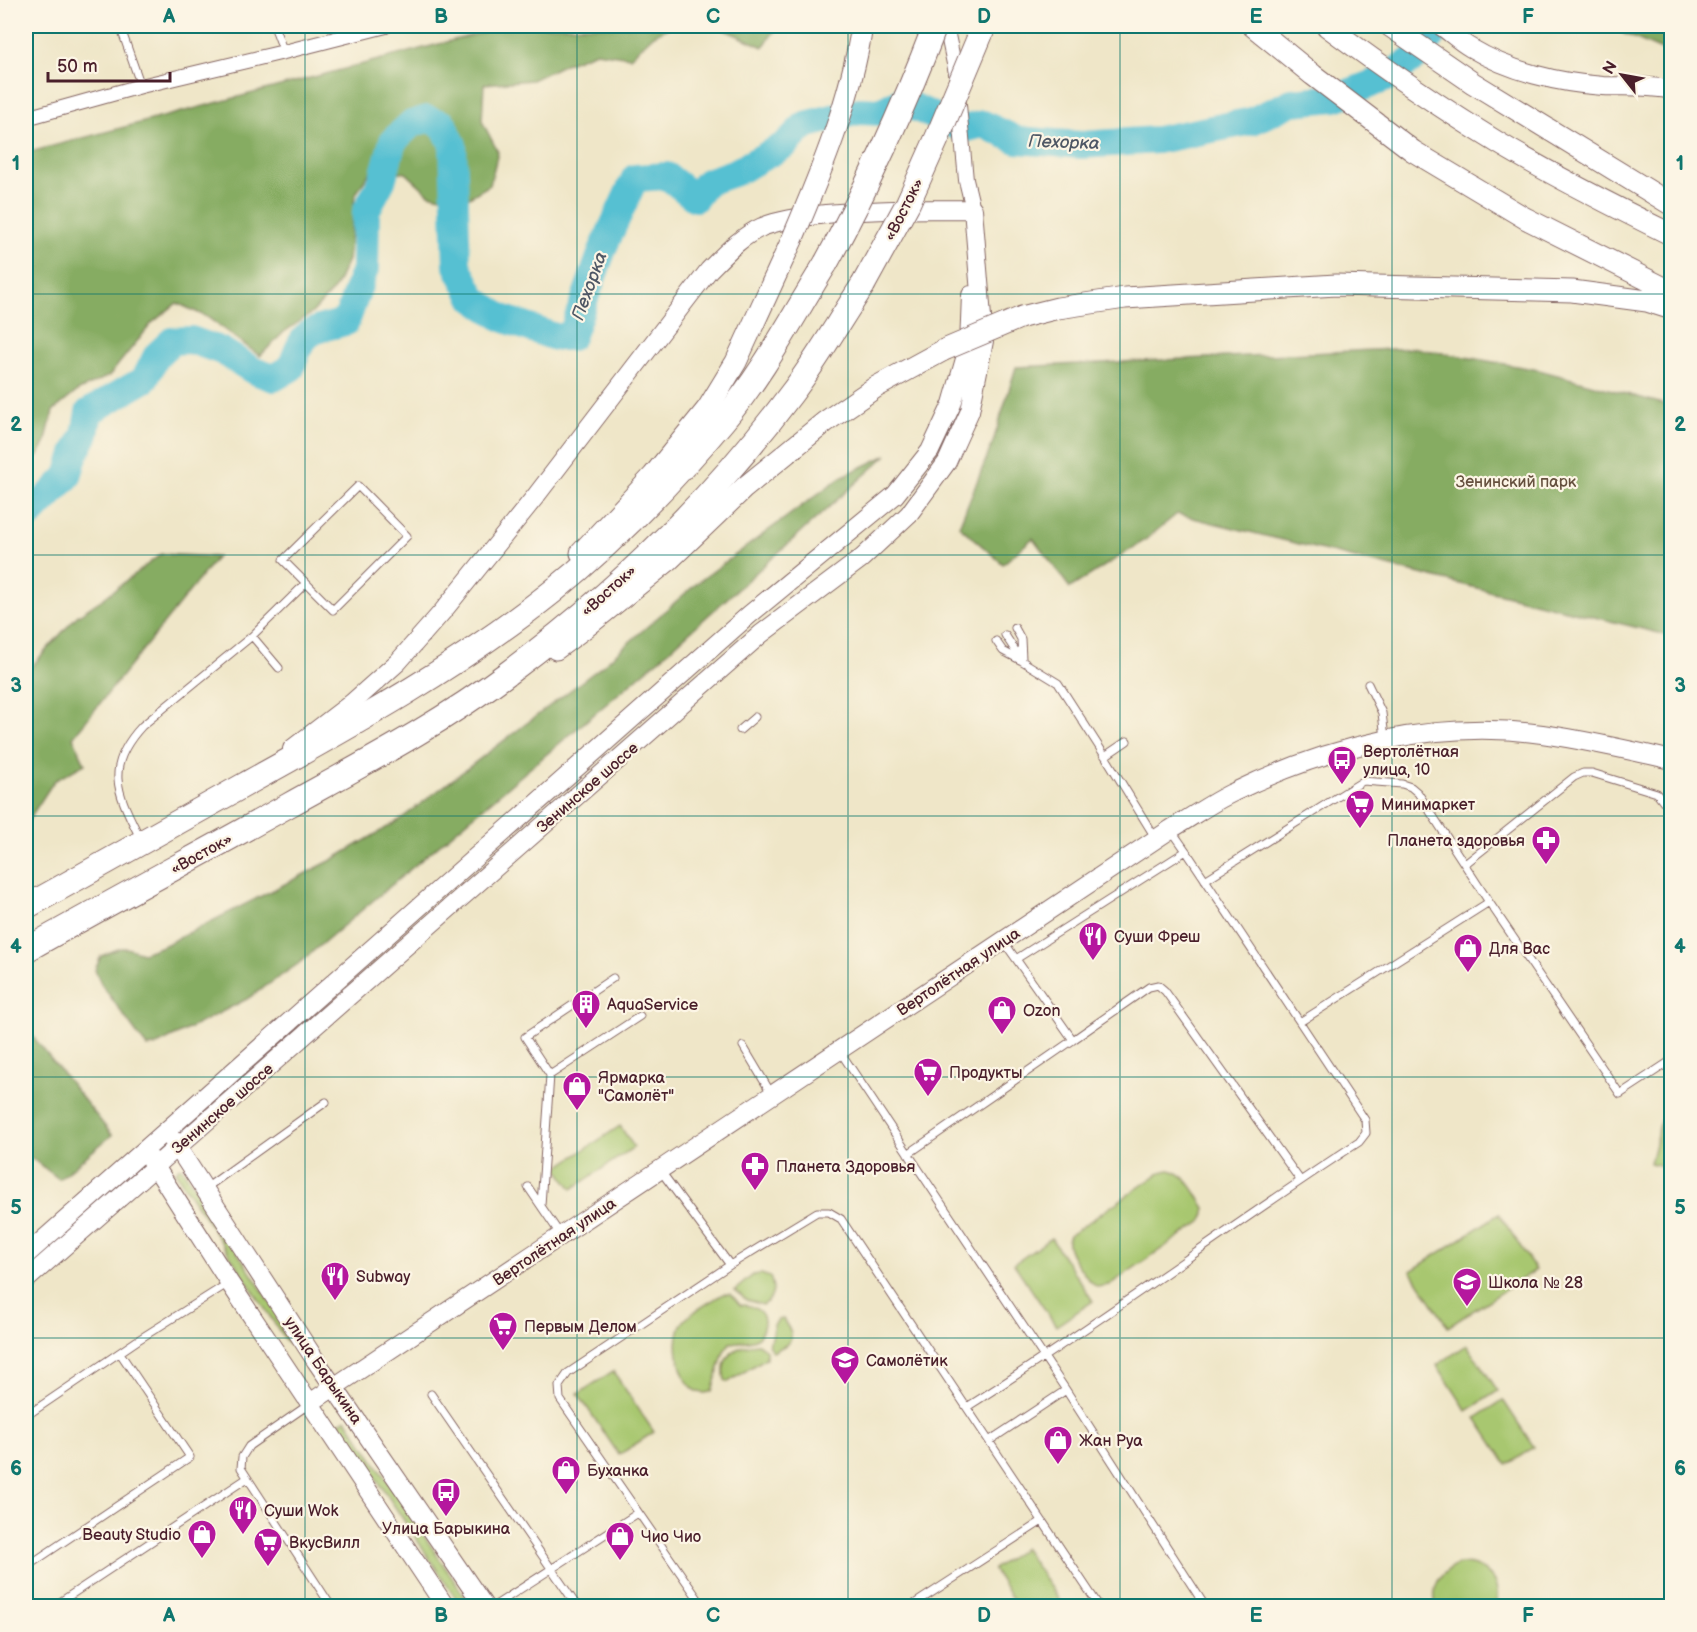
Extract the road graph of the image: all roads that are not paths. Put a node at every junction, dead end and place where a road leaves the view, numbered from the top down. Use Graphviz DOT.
graph roads {
  1 [pos="120,26"];
  2 [pos="274,26"];
  3 [pos="386,26"];
  4 [pos="862,26"];
  5 [pos="935,26"];
  6 [pos="946,26"];
  7 [pos="984,26"];
  8 [pos="1253,26"];
  9 [pos="1327,26"];
  10 [pos="1390,26"];
  11 [pos="1441,26"];
  12 [pos="284,52"];
  13 [pos="141,86"];
  14 [pos="1671,90"];
  15 [pos="26,118"];
  16 [pos="1671,205"];
  17 [pos="973,209"];
  18 [pos="1671,235"];
  19 [pos="1671,292"];
  20 [pos="1671,309"];
  21 [pos="306,583"];
  22 [pos="1014,628"];
  23 [pos="493,635"];
  24 [pos="1005,635"];
  25 [pos="252,636"];
  26 [pos="996,641"];
  27 [pos="1022,661"];
  28 [pos="279,668"];
  29 [pos="1368,684"];
  30 [pos="755,717"];
  31 [pos="740,730"];
  32 [pos="1385,740"];
  33 [pos="1127,741"];
  34 [pos="397,746"];
  35 [pos="1105,756"];
  36 [pos="1671,760"];
  37 [pos="244,785"];
  38 [pos="1671,812"];
  39 [pos="1164,834"];
  40 [pos="142,843"];
  41 [pos="1186,851"];
  42 [pos="1465,864"];
  43 [pos="1205,880"];
  44 [pos="1489,902"];
  45 [pos="26,907"];
  46 [pos="1003,941"];
  47 [pos="26,950"];
  48 [pos="1016,959"];
  49 [pos="613,978"];
  50 [pos="640,1016"];
  51 [pos="1300,1022"];
  52 [pos="1073,1040"];
  53 [pos="743,1046"];
  54 [pos="839,1050"];
  55 [pos="1671,1060"];
  56 [pos="550,1075"];
  57 [pos="772,1095"];
  58 [pos="326,1102"];
  59 [pos="166,1131"];
  60 [pos="177,1148"];
  61 [pos="144,1150"];
  62 [pos="908,1155"];
  63 [pos="155,1167"];
  64 [pos="660,1170"];
  65 [pos="1300,1180"];
  66 [pos="528,1187"];
  67 [pos="204,1190"];
  68 [pos="540,1205"];
  69 [pos="561,1236"];
  70 [pos="26,1255"];
  71 [pos="730,1265"];
  72 [pos="26,1280"];
  73 [pos="229,1282"];
  74 [pos="120,1353"];
  75 [pos="1045,1358"];
  76 [pos="335,1387"];
  77 [pos="1066,1390"];
  78 [pos="431,1394"];
  79 [pos="310,1403"];
  80 [pos="967,1407"];
  81 [pos="26,1416"];
  82 [pos="989,1441"];
  83 [pos="246,1479"];
  84 [pos="638,1513"];
  85 [pos="1042,1521"];
  86 [pos="26,1560"];
  87 [pos="550,1569"];
  88 [pos="700,1603"];
  89 [pos="327,1605"];
  90 [pos="54,1606"];
  91 [pos="445,1606"];
  92 [pos="484,1606"];
  93 [pos="494,1606"];
  94 [pos="577,1606"];
  95 [pos="687,1606"];
  96 [pos="911,1606"];
  97 [pos="1099,1606"];
  98 [pos="1205,1606"];
  1 -- 13 [label="lane"];
  2 -- 12 [label="lane"];
  3 -- 12 [label="street"];
  4 -- 23 [label="main road, bridge"];
  5 -- 23 [label="highway, bridge"];
  6 -- 17 [label="street, bridge"];
  7 -- 34 [label="highway, «Восток», bridge"];
  8 -- 19 [label="main road"];
  9 -- 18 [label="main road"];
  10 -- 16 [label="main road"];
  11 -- 14 [label="main road"];
  12 -- 13 [label="street"];
  13 -- 15 [label="street"];
  17 -- 37 [label="main road"];
  17 -- 59 [label="main road, Зенинское шоссе"];
  17 -- 60 [label="main road, Зенинское шоссе"];
  20 -- 34 [label="main road, bridge"];
  21 -- 21 [label="lane"];
  21 -- 25 [label="lane"];
  22 -- 27 [label="lane"];
  23 -- 37 [label="highway"];
  24 -- 27 [label="lane"];
  25 -- 28 [label="lane"];
  25 -- 40 [label="lane"];
  26 -- 27 [label="lane"];
  27 -- 35 [label="lane"];
  29 -- 32 [label="lane"];
  30 -- 31 [label="lane"];
  32 -- 36 [label="main road, Вертолётная улица"];
  32 -- 39 [label="main road, Вертолётная улица"];
  33 -- 35 [label="lane"];
  34 -- 47 [label="highway, «Восток»"];
  35 -- 39 [label="lane"];
  37 -- 40 [label="highway"];
  38 -- 42 [label="lane"];
  39 -- 41 [label="lane"];
  39 -- 46 [label="main road, Вертолётная улица"];
  40 -- 45 [label="highway"];
  41 -- 43 [label="lane"];
  41 -- 48 [label="lane"];
  42 -- 43 [label="lane"];
  42 -- 44 [label="lane"];
  43 -- 51 [label="lane"];
  44 -- 51 [label="lane"];
  44 -- 55 [label="lane"];
  46 -- 48 [label="lane"];
  46 -- 54 [label="main road, Вертолётная улица"];
  48 -- 52 [label="lane"];
  49 -- 56 [label="lane"];
  50 -- 56 [label="lane"];
  51 -- 65 [label="lane"];
  52 -- 62 [label="lane"];
  52 -- 65 [label="lane"];
  53 -- 57 [label="lane"];
  54 -- 57 [label="main road, Вертолётная улица"];
  54 -- 62 [label="lane"];
  56 -- 68 [label="lane"];
  57 -- 64 [label="main road, Вертолётная улица"];
  58 -- 67 [label="lane"];
  59 -- 60 [label="main road, улица Барыкина"];
  59 -- 61 [label="main road, Зенинское шоссе"];
  60 -- 63 [label="main road, Зенинское шоссе"];
  60 -- 67 [label="main road, улица Барыкина"];
  61 -- 63 [label="main road, улица Барыкина"];
  61 -- 70 [label="main road, Зенинское шоссе"];
  62 -- 75 [label="lane"];
  63 -- 72 [label="main road, Зенинское шоссе"];
  63 -- 73 [label="main road, улица Барыкина"];
  64 -- 69 [label="main road, Вертолётная улица"];
  64 -- 71 [label="lane"];
  65 -- 75 [label="lane"];
  66 -- 68 [label="lane"];
  67 -- 76 [label="main road, улица Барыкина"];
  68 -- 69 [label="lane"];
  69 -- 76 [label="main road, Вертолётная улица"];
  71 -- 80 [label="lane"];
  71 -- 84 [label="lane"];
  73 -- 74 [label="lane"];
  73 -- 79 [label="main road, улица Барыкина"];
  74 -- 81 [label="lane"];
  74 -- 86 [label="lane"];
  75 -- 77 [label="lane"];
  75 -- 80 [label="lane"];
  76 -- 79 [label="main road, Вертолётная улица"];
  76 -- 92 [label="main road, улица Барыкина"];
  77 -- 82 [label="lane"];
  77 -- 98 [label="lane"];
  78 -- 87 [label="lane"];
  79 -- 83 [label="lane"];
  79 -- 91 [label="main road, улица Барыкина"];
  80 -- 82 [label="lane"];
  82 -- 85 [label="lane"];
  83 -- 89 [label="lane"];
  83 -- 90 [label="lane"];
  84 -- 87 [label="lane"];
  84 -- 88 [label="lane"];
  85 -- 96 [label="lane"];
  85 -- 97 [label="lane"];
  87 -- 93 [label="lane"];
  87 -- 94 [label="lane"];
  88 -- 95 [label="lane"];
}
